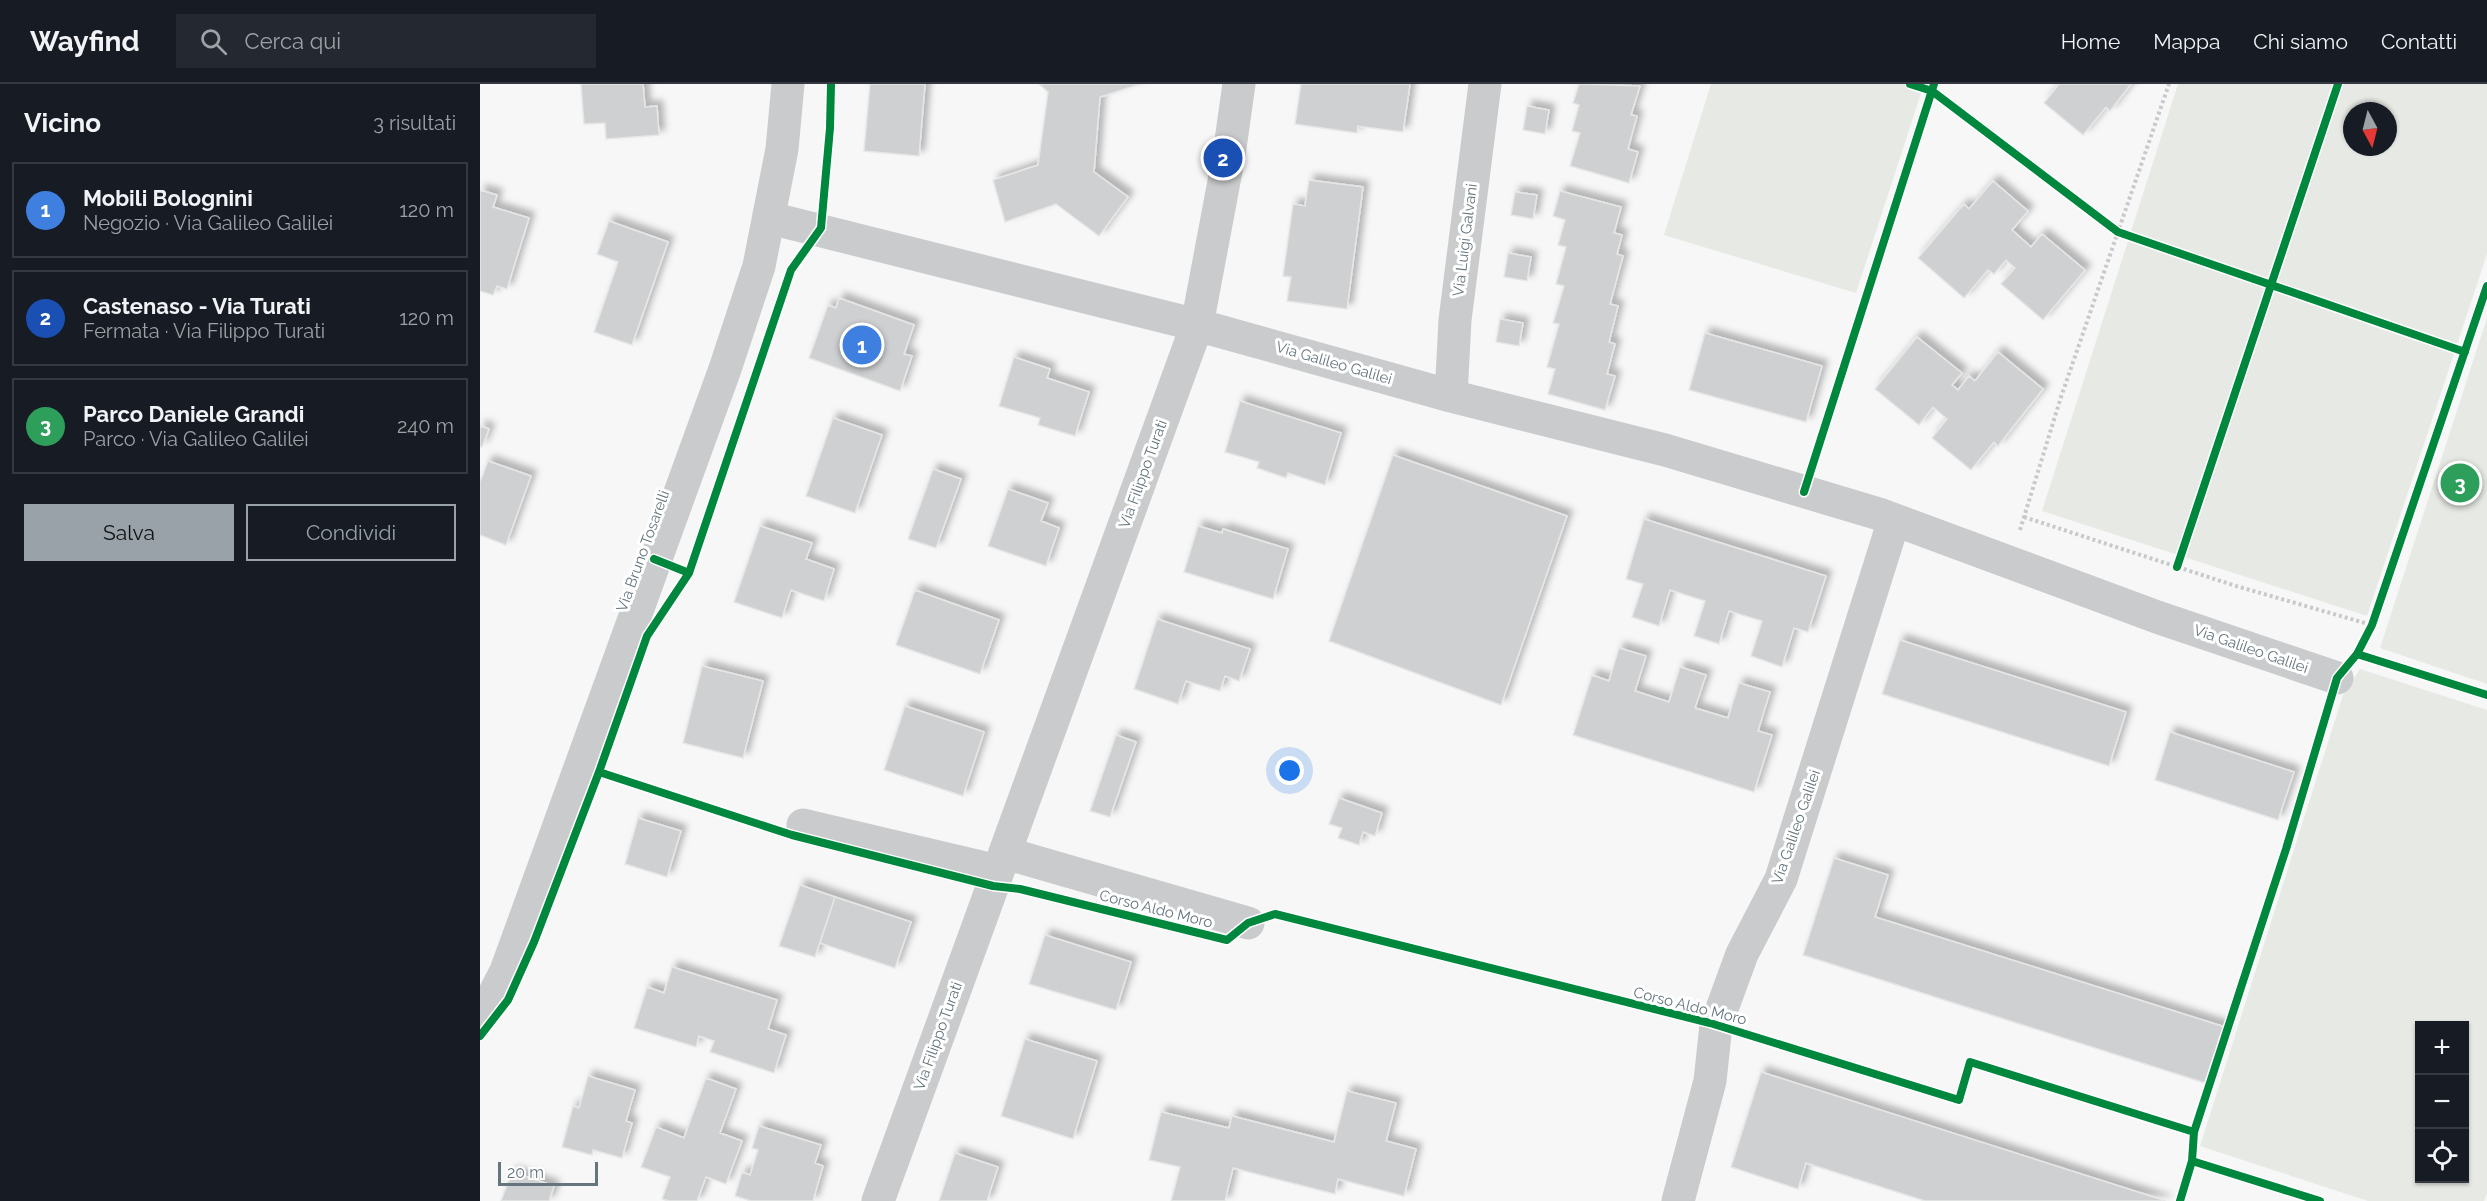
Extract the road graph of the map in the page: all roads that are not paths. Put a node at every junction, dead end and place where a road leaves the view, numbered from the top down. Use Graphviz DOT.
graph roads {
  1 [pos="788,84"];
  2 [pos="1239,84"];
  3 [pos="1485,84"];
  4 [pos="770,218"];
  5 [pos="1197,325"];
  6 [pos="1451,396"];
  7 [pos="1894,520"];
  8 [pos="2337,678"];
  9 [pos="803,825"];
  10 [pos="1002,862"];
  11 [pos="1248,923"];
  12 [pos="480,1014"];
  13 [pos="878,1201"];
  14 [pos="1678,1201"];
  1 -- 4 [label="street, Via Bruno Tosarelli"];
  2 -- 5 [label="street, Via Filippo Turati"];
  3 -- 6 [label="street, Via Luigi Galvani"];
  4 -- 5 [label="street, Via Galileo Galilei"];
  4 -- 12 [label="street, Via Bruno Tosarelli"];
  5 -- 6 [label="street, Via Galileo Galilei"];
  5 -- 10 [label="street, Via Filippo Turati"];
  6 -- 7 [label="street, Via Galileo Galilei"];
  7 -- 8 [label="street, Via Galileo Galilei"];
  7 -- 14 [label="street, Via Galileo Galilei"];
  9 -- 10 [label="street"];
  10 -- 11 [label="street"];
  10 -- 13 [label="street, Via Filippo Turati"];
}
